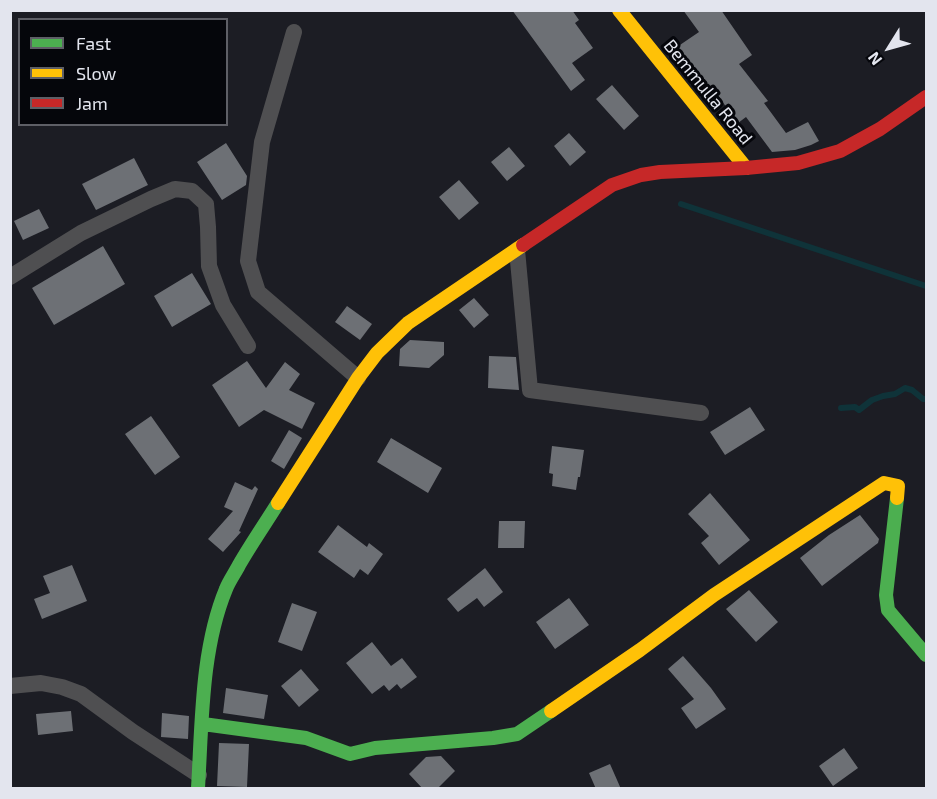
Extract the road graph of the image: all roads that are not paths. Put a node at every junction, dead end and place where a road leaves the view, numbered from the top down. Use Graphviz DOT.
graph roads {
  1 [pos="619,10"];
  2 [pos="294,32"];
  3 [pos="927,97"];
  4 [pos="746,168"];
  5 [pos="517,250"];
  6 [pos="10,277"];
  7 [pos="248,346"];
  8 [pos="358,378"];
  9 [pos="701,413"];
  10 [pos="927,655"];
  11 [pos="10,686"];
  12 [pos="203,724"];
  13 [pos="199,782"];
  1 -- 4 [label="street, Bemmulla Road"];
  2 -- 8 [label="street"];
  3 -- 4 [label="street"];
  4 -- 5 [label="street"];
  5 -- 8 [label="street"];
  5 -- 9 [label="street"];
  6 -- 7 [label="street"];
  8 -- 12 [label="street"];
  10 -- 12 [label="street"];
  11 -- 13 [label="street"];
  12 -- 13 [label="street"];
}
